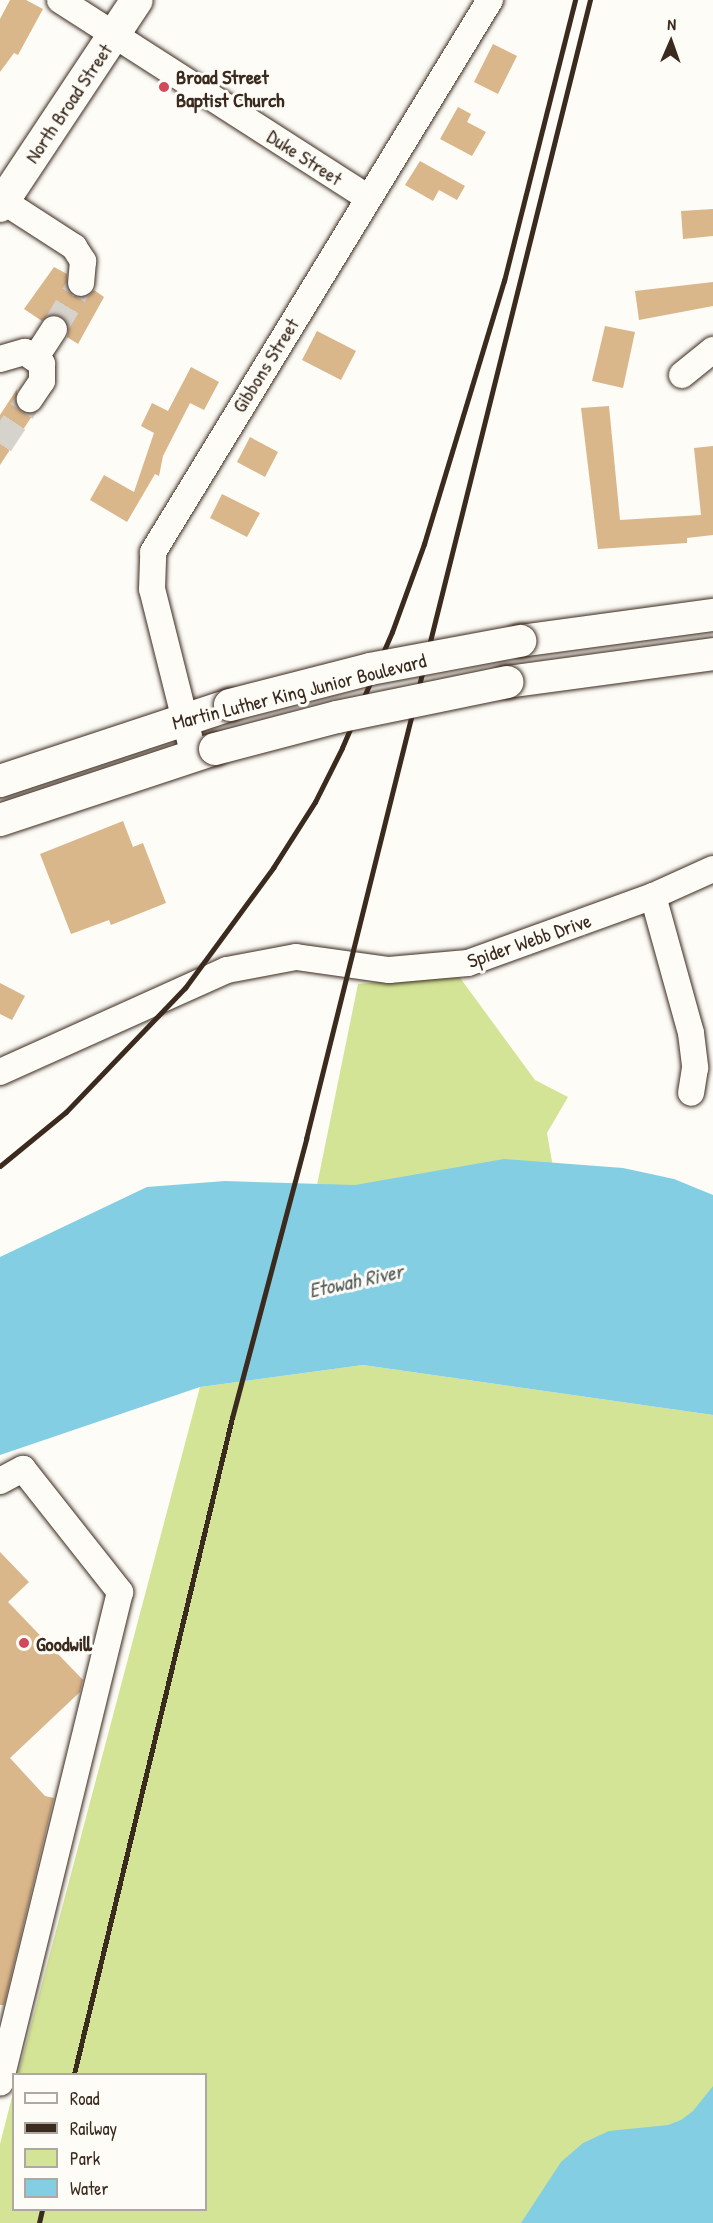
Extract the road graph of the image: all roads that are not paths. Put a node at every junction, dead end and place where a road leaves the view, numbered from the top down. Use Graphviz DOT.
graph roads {
  1 [pos="60,0"];
  2 [pos="137,0"];
  3 [pos="490,0"];
  4 [pos="114,34"];
  5 [pos="368,198"];
  6 [pos="2,203"];
  7 [pos="81,283"];
  8 [pos="54,329"];
  9 [pos="713,350"];
  10 [pos="36,357"];
  11 [pos="0,359"];
  12 [pos="682,375"];
  13 [pos="30,399"];
  14 [pos="713,615"];
  15 [pos="713,654"];
  16 [pos="185,719"];
  17 [pos="205,753"];
  18 [pos="0,781"];
  19 [pos="0,820"];
  20 [pos="713,868"];
  21 [pos="653,896"];
  22 [pos="0,1072"];
  23 [pos="691,1093"];
  24 [pos="0,1481"];
  25 [pos="0,2083"];
  1 -- 4 [label="street, Duke Street"];
  2 -- 4 [label="main road, North Broad Street"];
  3 -- 5 [label="street, Gibbons Street"];
  4 -- 5 [label="street, Duke Street"];
  4 -- 6 [label="main road, North Broad Street"];
  5 -- 16 [label="street, Gibbons Street"];
  6 -- 7 [label="street"];
  8 -- 10 [label="street"];
  9 -- 12 [label="street"];
  10 -- 11 [label="street"];
  10 -- 13 [label="street"];
  14 -- 16 [label="main road, Martin Luther King Junior Boulevard, bridge"];
  15 -- 17 [label="main road, Martin Luther King Junior Boulevard, bridge"];
  16 -- 17 [label="street, Gibbons Street"];
  16 -- 18 [label="main road, Martin Luther King Junior Boulevard"];
  17 -- 19 [label="main road, Martin Luther King Junior Boulevard"];
  20 -- 21 [label="street, Spider Webb Drive"];
  21 -- 22 [label="street, Spider Webb Drive"];
  21 -- 23 [label="street"];
  24 -- 25 [label="street"];
}
